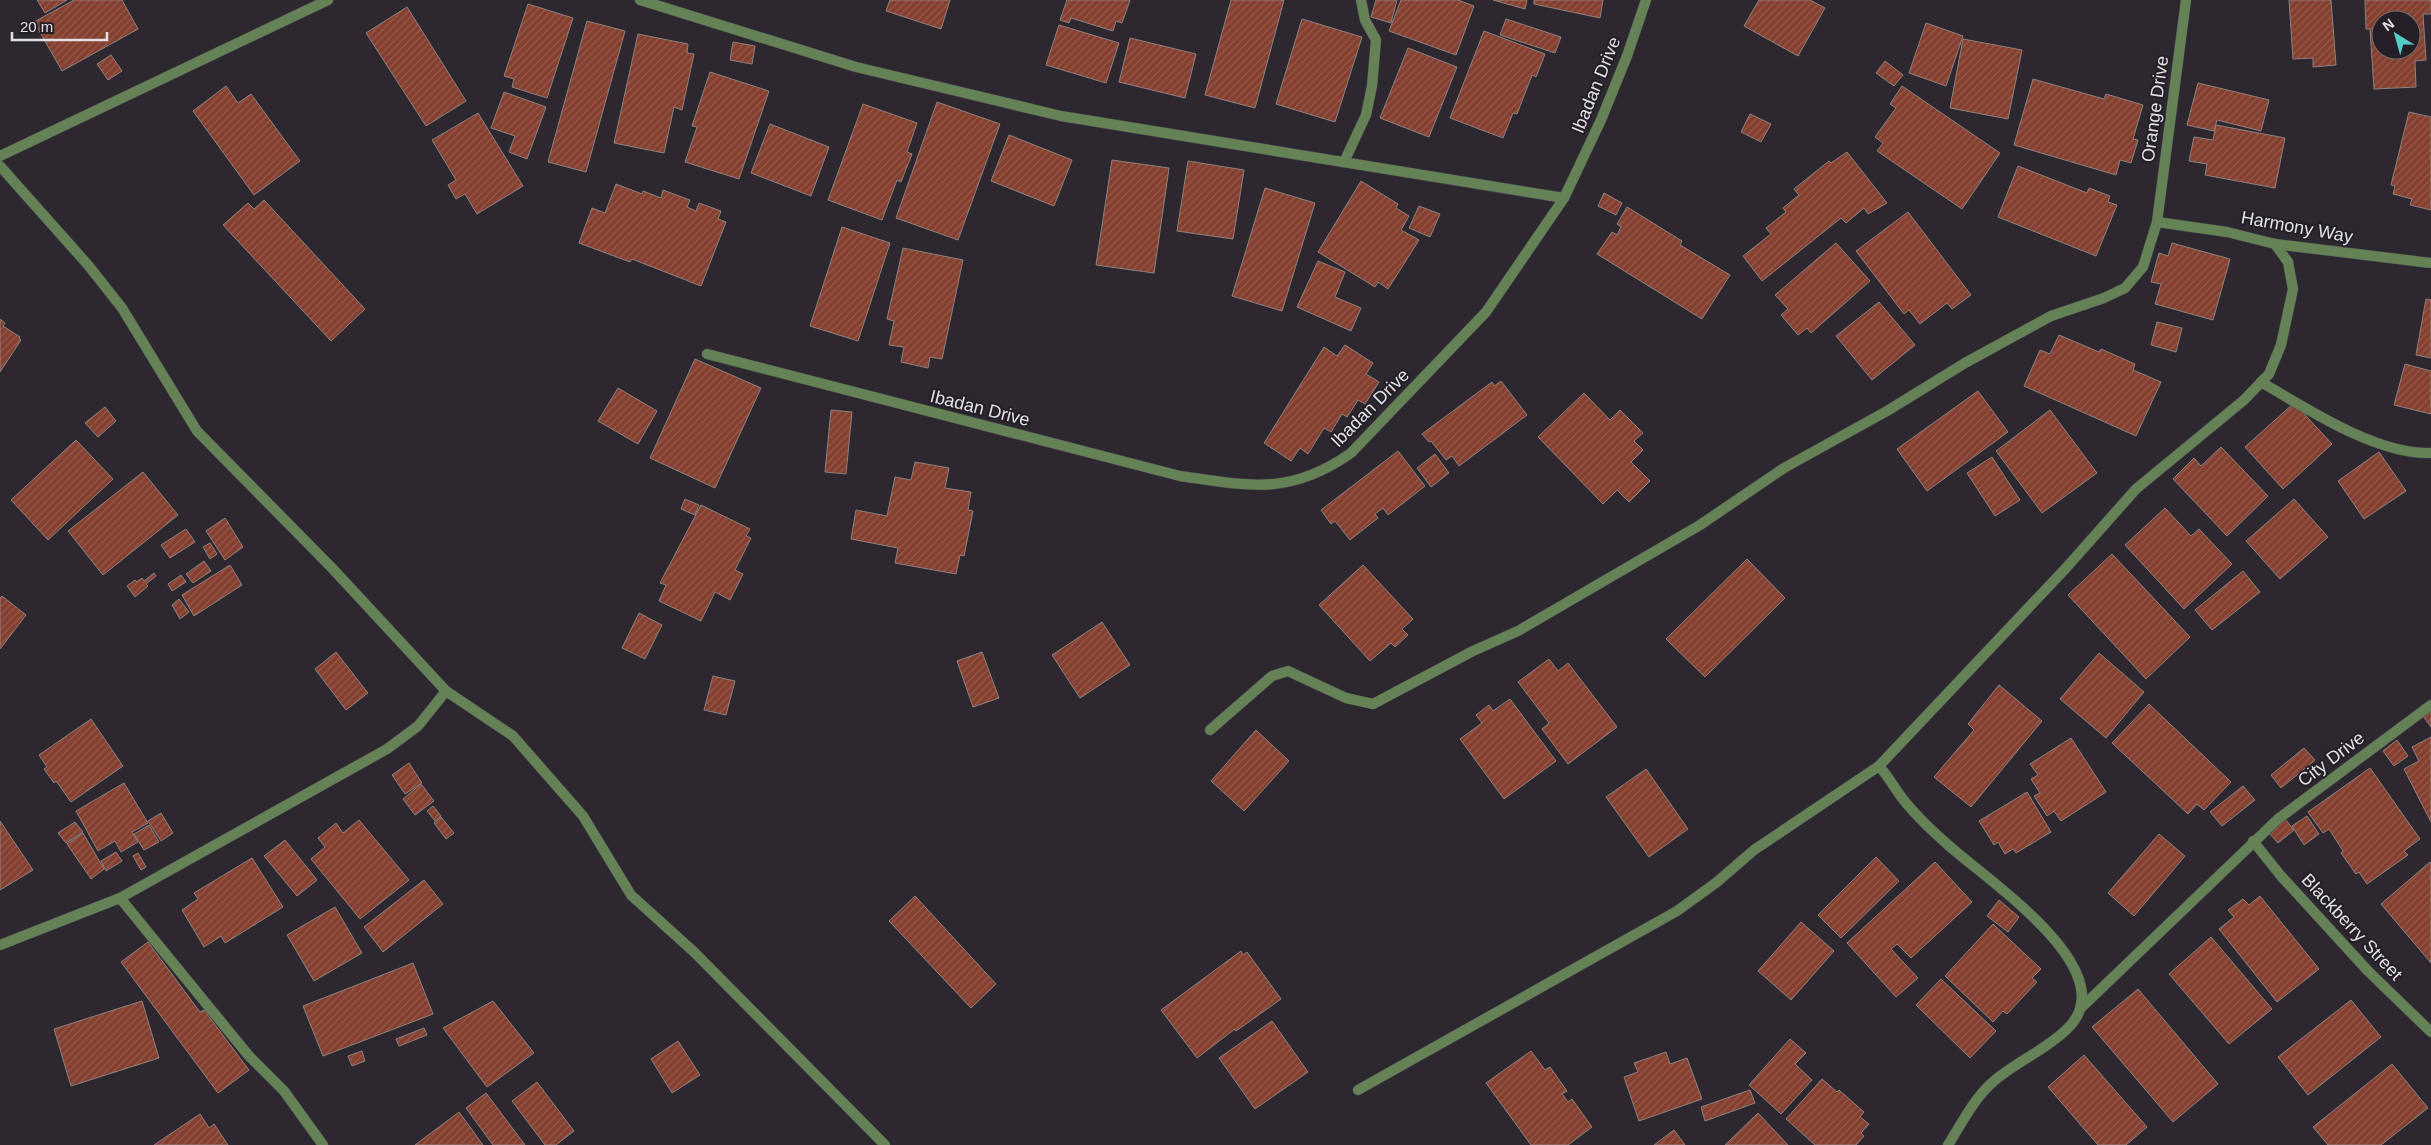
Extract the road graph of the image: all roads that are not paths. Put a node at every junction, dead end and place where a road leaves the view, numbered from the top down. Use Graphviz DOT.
graph roads {
  1 [pos="328,0"];
  2 [pos="640,0"];
  3 [pos="1361,0"];
  4 [pos="1646,0"];
  5 [pos="2186,0"];
  6 [pos="0,156"];
  7 [pos="1344,162"];
  8 [pos="0,166"];
  9 [pos="1564,198"];
  10 [pos="2158,222"];
  11 [pos="2274,244"];
  12 [pos="2431,263"];
  13 [pos="707,354"];
  14 [pos="2261,382"];
  15 [pos="2431,453"];
  16 [pos="446,691"];
  17 [pos="2431,705"];
  18 [pos="1210,730"];
  19 [pos="1879,766"];
  20 [pos="2253,841"];
  21 [pos="120,898"];
  22 [pos="0,945"];
  23 [pos="2082,1007"];
  24 [pos="2431,1032"];
  25 [pos="1358,1090"];
  26 [pos="324,1145"];
  27 [pos="884,1145"];
  28 [pos="1948,1145"];
  1 -- 6 [label="street"];
  2 -- 7 [label="street"];
  3 -- 7 [label="street"];
  4 -- 9 [label="street, Ibadan Drive"];
  5 -- 10 [label="street, Orange Drive"];
  7 -- 9 [label="street"];
  8 -- 16 [label="street"];
  9 -- 13 [label="street, Ibadan Drive"];
  10 -- 11 [label="street, Harmony Way"];
  10 -- 18 [label="street, Orange Drive"];
  11 -- 12 [label="street, Harmony Way"];
  11 -- 14 [label="street"];
  14 -- 15 [label="street"];
  14 -- 19 [label="street"];
  16 -- 21 [label="street"];
  16 -- 27 [label="street"];
  17 -- 20 [label="street, City Drive"];
  19 -- 23 [label="street"];
  19 -- 25 [label="street"];
  20 -- 23 [label="street, City Drive"];
  20 -- 24 [label="street, Blackberry Street"];
  21 -- 22 [label="street"];
  21 -- 26 [label="street"];
  23 -- 28 [label="street, City Drive"];
}
